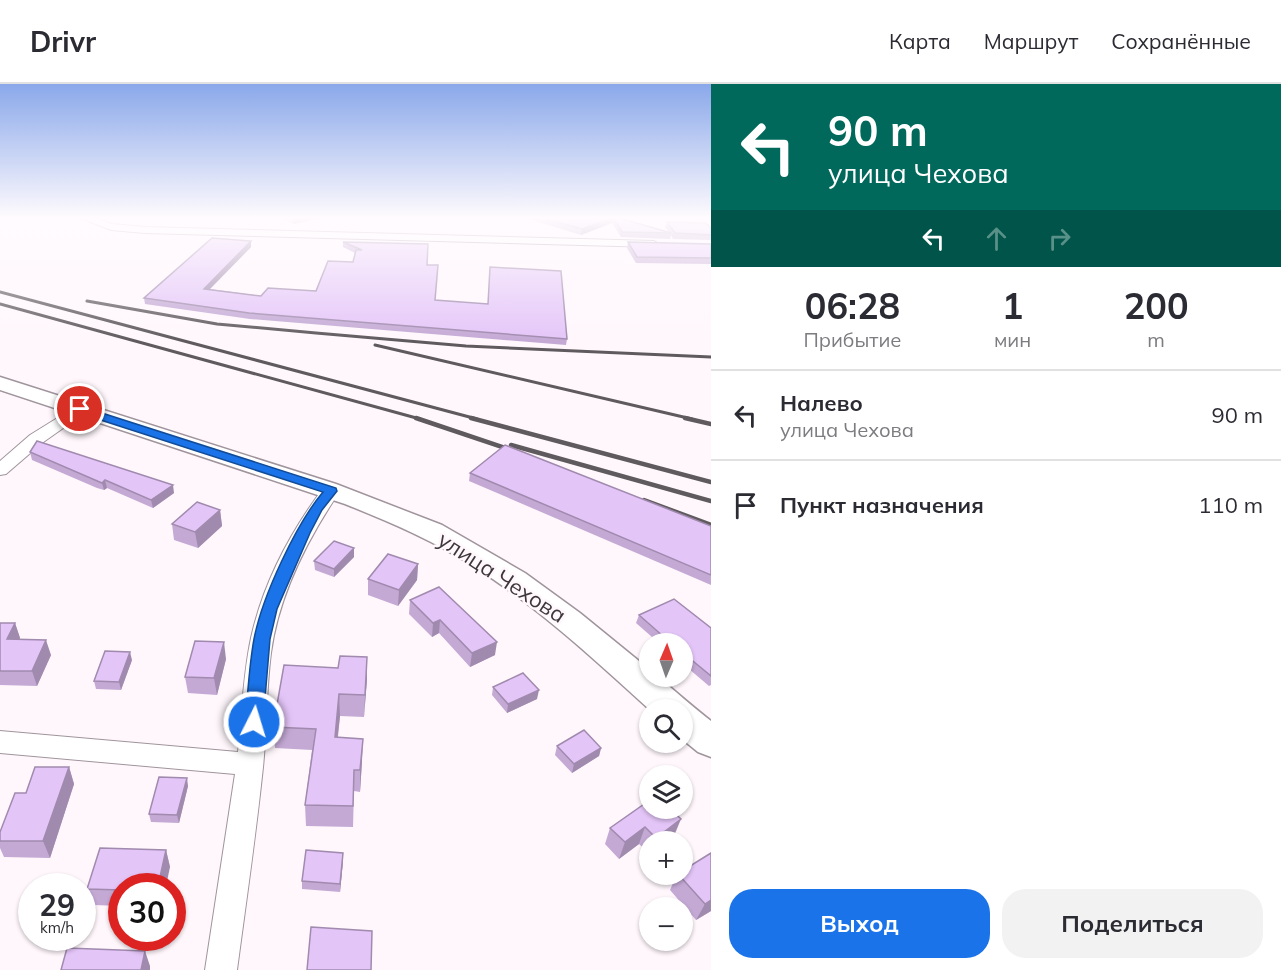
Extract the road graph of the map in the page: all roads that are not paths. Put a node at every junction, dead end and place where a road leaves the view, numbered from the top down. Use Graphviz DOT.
graph roads {
  1 [pos="0,383"];
  2 [pos="80,409"];
  3 [pos="0,470"];
  4 [pos="331,491"];
  5 [pos="660,699"];
  6 [pos="693,727"];
  7 [pos="0,742"];
  8 [pos="711,742"];
  9 [pos="250,764"];
  10 [pos="221,970"];
  1 -- 2 [label="main road, улица Чехова"];
  2 -- 3 [label="street"];
  2 -- 4 [label="main road, улица Чехова"];
  4 -- 5 [label="main road, улица Чехова"];
  4 -- 9 [label="street"];
  6 -- 8 [label="main road"];
  7 -- 9 [label="street"];
  9 -- 10 [label="street"];
}
